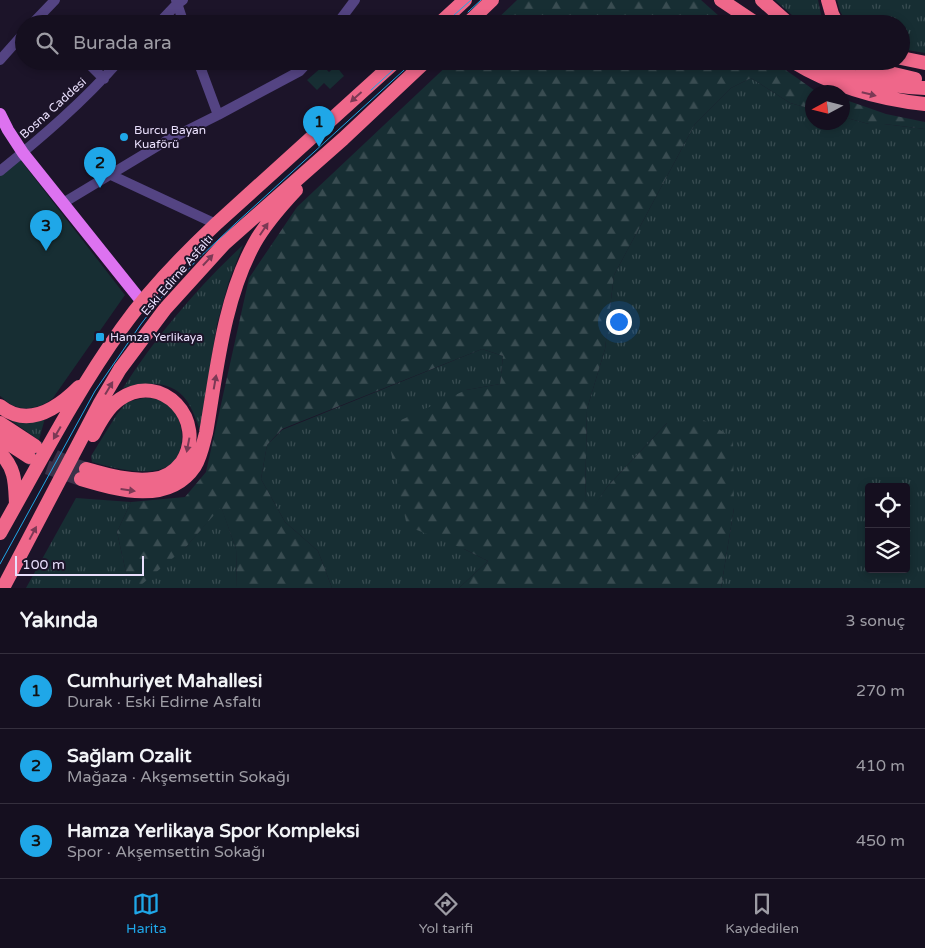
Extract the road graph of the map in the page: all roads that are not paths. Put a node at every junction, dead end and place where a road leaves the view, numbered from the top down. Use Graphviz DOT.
graph roads {
  1 [pos="55,0"];
  2 [pos="355,0"];
  3 [pos="451,0"];
  4 [pos="465,0"];
  5 [pos="492,0"];
  6 [pos="499,0"];
  7 [pos="716,0"];
  8 [pos="721,0"];
  9 [pos="762,0"];
  10 [pos="828,0"];
  11 [pos="179,2"];
  12 [pos="44,15"];
  13 [pos="167,15"];
  14 [pos="182,15"];
  15 [pos="344,15"];
  16 [pos="437,15"];
  17 [pos="449,15"];
  18 [pos="476,15"];
  19 [pos="478,15"];
  20 [pos="733,15"];
  21 [pos="744,15"];
  22 [pos="779,15"];
  23 [pos="832,15"];
  24 [pos="15,43"];
  25 [pos="0,60"];
  26 [pos="910,60"];
  27 [pos="925,62"];
  28 [pos="95,70"];
  29 [pos="112,70"];
  30 [pos="201,70"];
  31 [pos="301,70"];
  32 [pos="385,70"];
  33 [pos="416,70"];
  34 [pos="810,70"];
  35 [pos="831,70"];
  36 [pos="873,70"];
  37 [pos="104,79"];
  38 [pos="925,80"];
  39 [pos="925,88"];
  40 [pos="925,104"];
  41 [pos="0,114"];
  42 [pos="218,116"];
  43 [pos="343,139"];
  44 [pos="23,153"];
  45 [pos="0,170"];
  46 [pos="112,175"];
  47 [pos="63,204"];
  48 [pos="210,221"];
  49 [pos="142,302"];
  50 [pos="90,375"];
  51 [pos="0,406"];
  52 [pos="0,423"];
  53 [pos="0,438"];
  54 [pos="0,454"];
  55 [pos="16,504"];
  56 [pos="46,509"];
  57 [pos="0,533"];
  58 [pos="4,588"];
  1 -- 12 [label="street"];
  2 -- 15 [label="street"];
  3 -- 16 [label="highway"];
  4 -- 17 [label="highway"];
  5 -- 18 [label="highway"];
  6 -- 19 [label="highway"];
  7 -- 20 [label="highway"];
  8 -- 21 [label="highway"];
  9 -- 22 [label="highway"];
  10 -- 23 [label="highway"];
  11 -- 13 [label="street"];
  11 -- 14 [label="street"];
  24 -- 25 [label="street"];
  26 -- 27 [label="highway"];
  28 -- 37 [label="street"];
  29 -- 37 [label="street, Bosna Caddesi"];
  30 -- 42 [label="street"];
  31 -- 42 [label="street"];
  32 -- 48 [label="highway, Eski Edirne Asfaltı, one-way"];
  33 -- 43 [label="highway, Eski Edirne Asfaltı"];
  34 -- 40 [label="highway, one-way"];
  35 -- 39 [label="highway"];
  36 -- 38 [label="highway"];
  37 -- 44 [label="street, Bosna Caddesi"];
  41 -- 44 [label="main road"];
  42 -- 46 [label="street"];
  56 -- 43 [label="highway, Eski Edirne Asfaltı, one-way"];
  56 -- 43 [label="highway, one-way"];
  44 -- 45 [label="street, Bosna Caddesi"];
  44 -- 47 [label="main road"];
  46 -- 47 [label="street"];
  46 -- 48 [label="street"];
  47 -- 49 [label="main road"];
  48 -- 49 [label="highway, Eski Edirne Asfaltı"];
  49 -- 50 [label="highway, Eski Edirne Asfaltı"];
  50 -- 51 [label="highway"];
  50 -- 55 [label="highway, Eski Edirne Asfaltı, one-way"];
  52 -- 53 [label="highway"];
  54 -- 55 [label="highway"];
  55 -- 57 [label="highway, Eski Edirne Asfaltı"];
  58 -- 56 [label="highway, Eski Edirne Asfaltı, one-way"];
}
